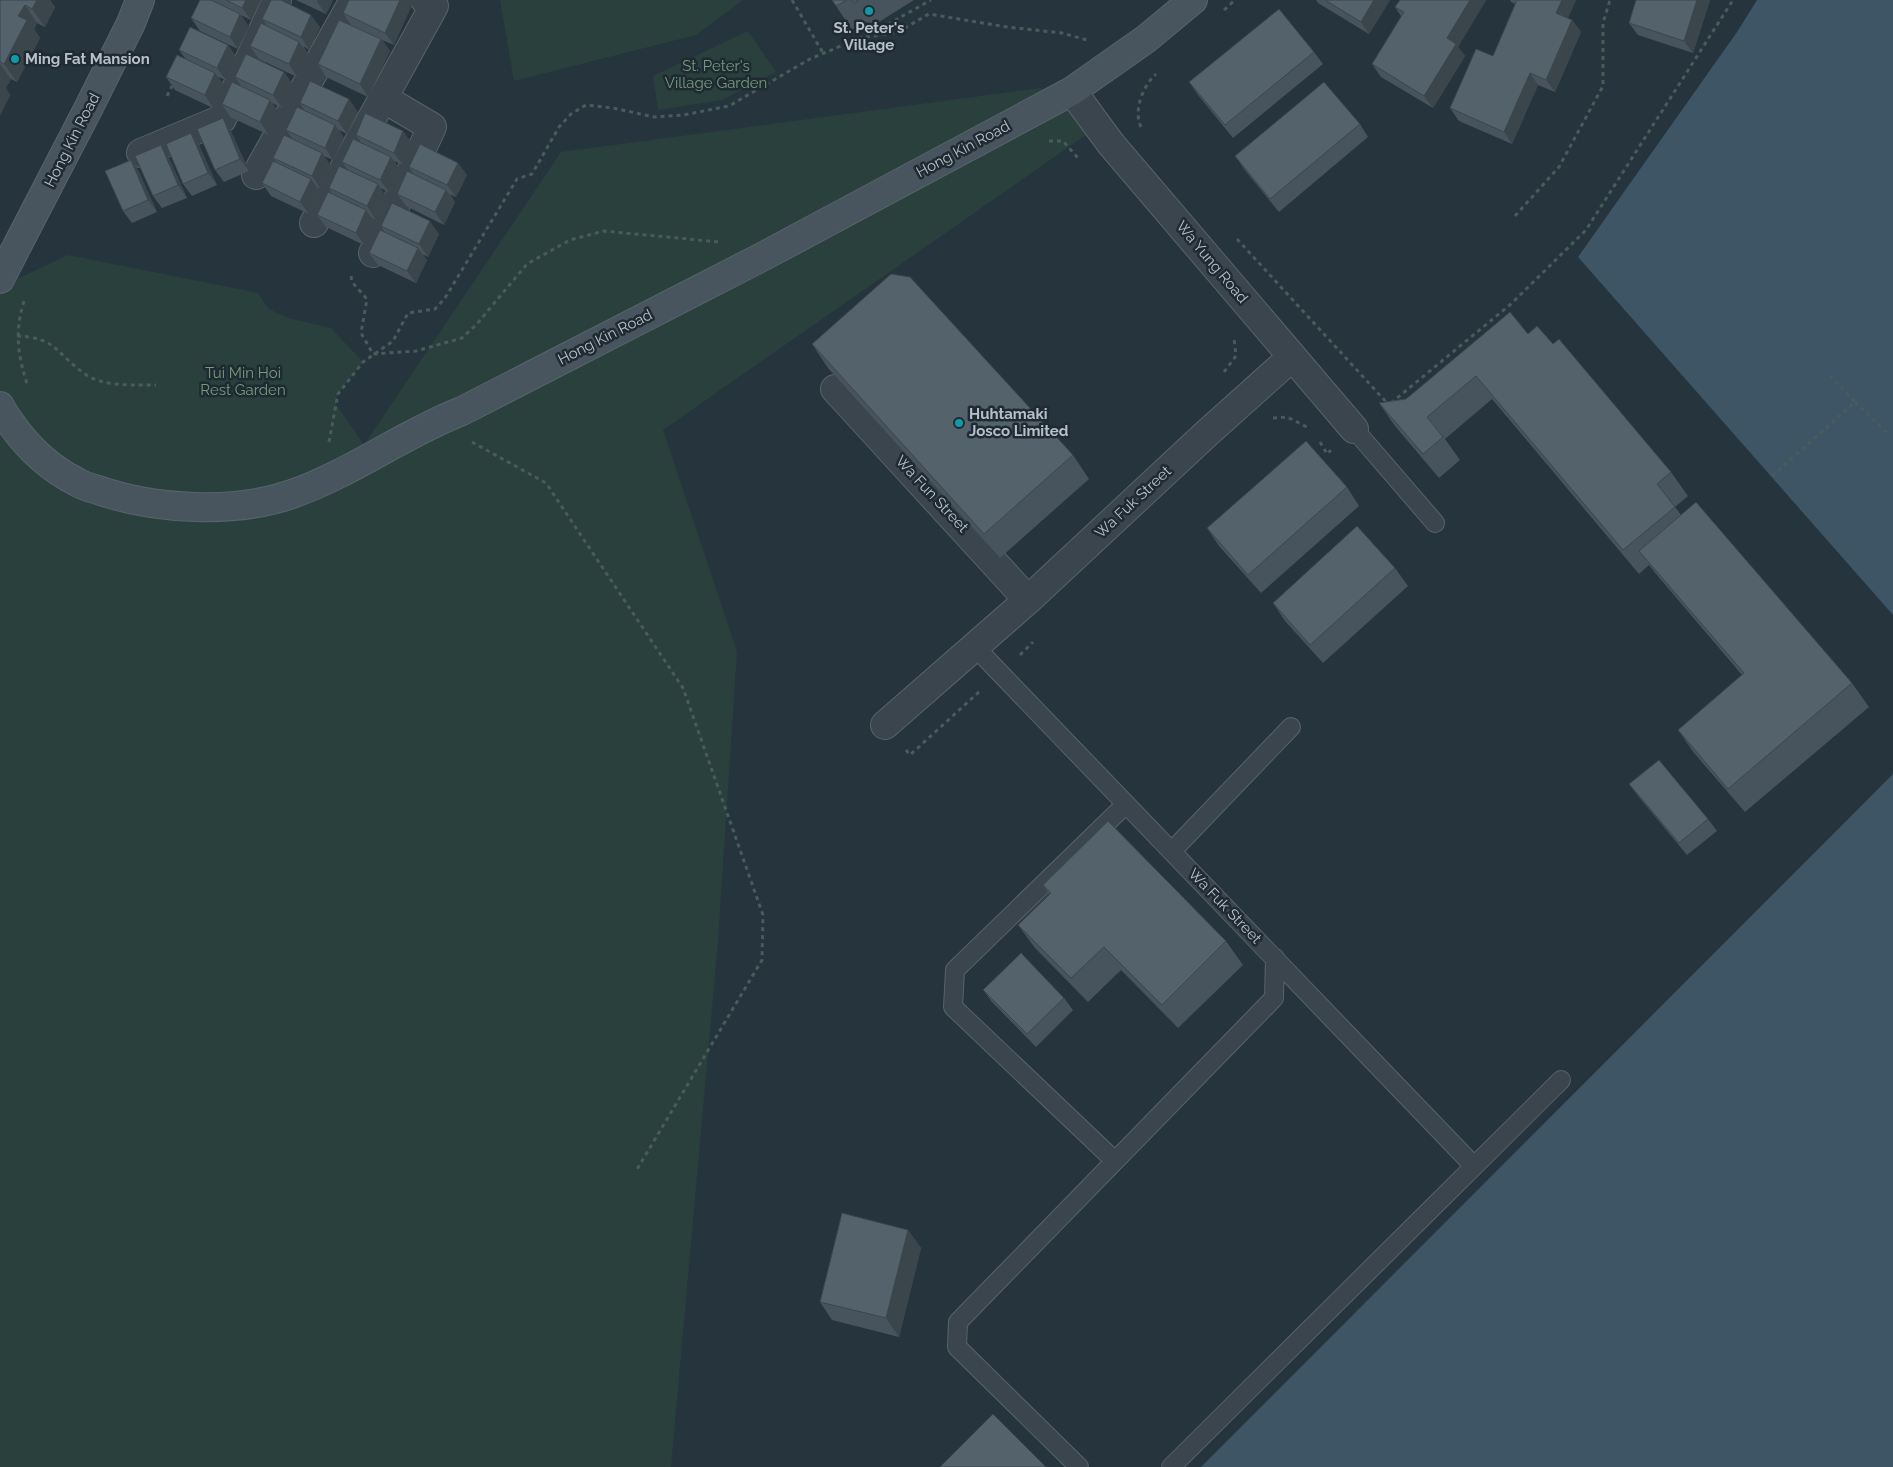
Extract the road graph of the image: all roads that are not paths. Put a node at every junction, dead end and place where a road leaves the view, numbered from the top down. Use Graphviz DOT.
graph roads {
  1 [pos="140,0"];
  2 [pos="277,0"];
  3 [pos="354,0"];
  4 [pos="425,0"];
  5 [pos="1193,0"];
  6 [pos="1072,92"];
  7 [pos="383,98"];
  8 [pos="141,153"];
  9 [pos="256,175"];
  10 [pos="314,223"];
  11 [pos="373,253"];
  12 [pos="0,279"];
  13 [pos="1292,357"];
  14 [pos="835,389"];
  15 [pos="0,406"];
  16 [pos="1354,430"];
  17 [pos="1435,524"];
  18 [pos="1028,600"];
  19 [pos="975,647"];
  20 [pos="885,726"];
  21 [pos="1292,728"];
  22 [pos="1126,804"];
  23 [pos="1172,851"];
  24 [pos="1275,958"];
  25 [pos="1561,1080"];
  26 [pos="1115,1161"];
  27 [pos="1474,1165"];
  28 [pos="1079,1467"];
  29 [pos="1171,1467"];
  1 -- 12 [label="street, Hong Kin Road"];
  2 -- 8 [label="street"];
  3 -- 9 [label="street"];
  4 -- 7 [label="street"];
  5 -- 6 [label="street, Hong Kin Road"];
  6 -- 13 [label="street, Wa Yung Road"];
  6 -- 15 [label="street, Hong Kin Road"];
  7 -- 10 [label="street"];
  7 -- 11 [label="street"];
  13 -- 16 [label="street, Wa Yung Road"];
  13 -- 18 [label="street, Wa Fuk Street"];
  14 -- 18 [label="street, Wa Fun Street"];
  16 -- 17 [label="lane"];
  18 -- 19 [label="street, Wa Fuk Street"];
  19 -- 20 [label="street, Wa Fuk Street"];
  19 -- 22 [label="lane, Wa Fuk Street"];
  21 -- 23 [label="lane"];
  22 -- 23 [label="lane, Wa Fuk Street"];
  22 -- 26 [label="lane"];
  23 -- 24 [label="lane, Wa Fuk Street"];
  24 -- 26 [label="lane"];
  24 -- 27 [label="lane, Wa Fuk Street"];
  25 -- 27 [label="lane"];
  26 -- 28 [label="lane"];
  27 -- 29 [label="lane"];
}
